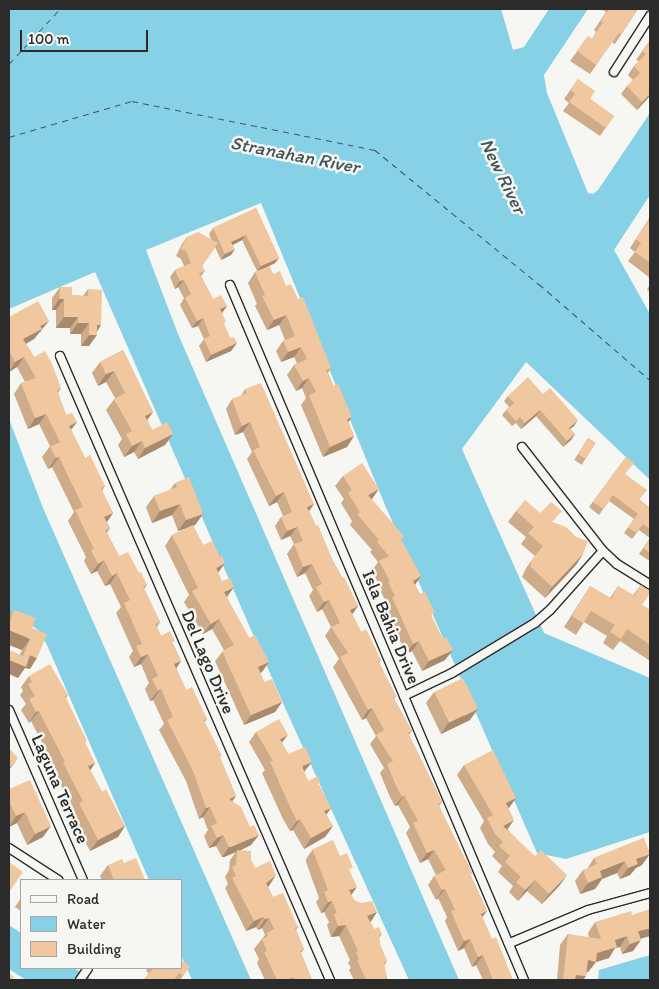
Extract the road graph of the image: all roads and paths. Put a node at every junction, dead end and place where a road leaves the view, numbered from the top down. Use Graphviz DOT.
graph roads {
  1 [pos="650,16"];
  2 [pos="614,72"];
  3 [pos="230,285"];
  4 [pos="60,356"];
  5 [pos="522,447"];
  6 [pos="602,551"];
  7 [pos="650,584"];
  8 [pos="404,696"];
  9 [pos="9,710"];
  10 [pos="9,848"];
  11 [pos="56,879"];
  12 [pos="83,879"];
  13 [pos="650,893"];
  14 [pos="510,943"];
  15 [pos="87,969"];
  16 [pos="80,980"];
  17 [pos="330,980"];
  18 [pos="524,980"];
  1 -- 2 [label="street"];
  3 -- 8 [label="street, Isla Bahia Drive"];
  4 -- 17 [label="street, Del Lago Drive"];
  5 -- 6 [label="street"];
  6 -- 7 [label="street"];
  6 -- 8 [label="street"];
  8 -- 14 [label="street, Isla Bahia Drive"];
  9 -- 12 [label="street, Laguna Terrace"];
  10 -- 11 [label="street"];
  13 -- 14 [label="street"];
  14 -- 18 [label="street, Isla Bahia Drive"];
  15 -- 16 [label="street"];
}
